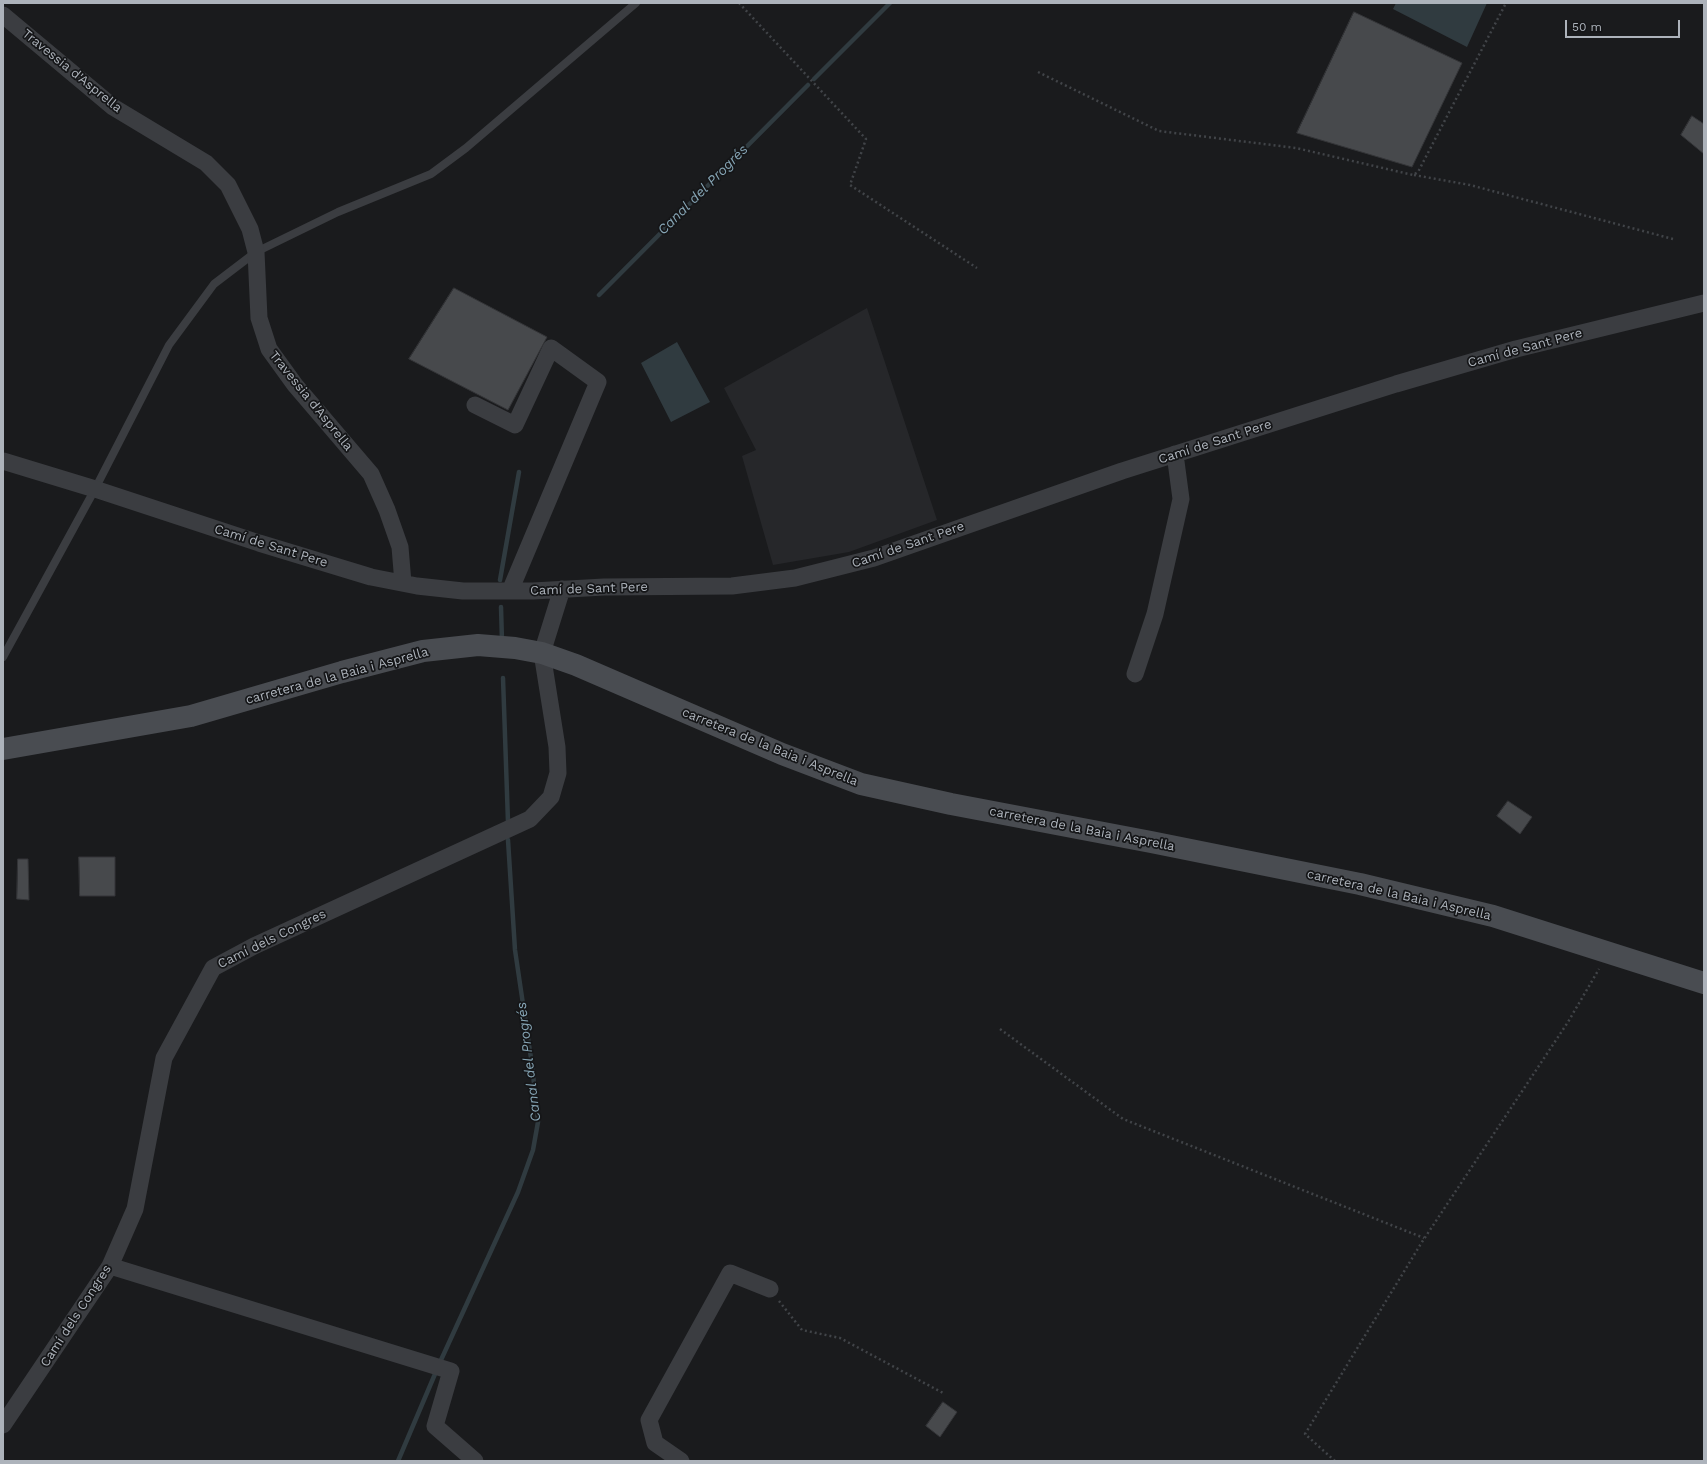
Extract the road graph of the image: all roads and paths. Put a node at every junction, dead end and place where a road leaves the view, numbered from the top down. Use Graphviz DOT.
graph roads {
  1 [pos="636,3"];
  2 [pos="739,3"];
  3 [pos="1506,3"];
  4 [pos="3,15"];
  5 [pos="1038,72"];
  6 [pos="1413,175"];
  7 [pos="1673,239"];
  8 [pos="256,252"];
  9 [pos="977,268"];
  10 [pos="1704,302"];
  11 [pos="475,406"];
  12 [pos="1175,454"];
  13 [pos="3,461"];
  14 [pos="95,489"];
  15 [pos="403,583"];
  16 [pos="562,590"];
  17 [pos="510,591"];
  18 [pos="542,653"];
  19 [pos="3,657"];
  20 [pos="1135,674"];
  21 [pos="3,748"];
  22 [pos="1608,953"];
  23 [pos="1704,983"];
  24 [pos="1000,1029"];
  25 [pos="1424,1238"];
  26 [pos="110,1266"];
  27 [pos="770,1289"];
  28 [pos="943,1393"];
  29 [pos="3,1425"];
  30 [pos="476,1461"];
  31 [pos="681,1461"];
  32 [pos="1335,1461"];
  1 -- 8 [label="lane"];
  2 -- 9 [label="path"];
  3 -- 6 [label="path"];
  4 -- 8 [label="street, Travessia d'Asprella"];
  5 -- 6 [label="path"];
  6 -- 7 [label="path"];
  8 -- 14 [label="lane"];
  8 -- 15 [label="street, Travessia d'Asprella"];
  10 -- 12 [label="street, Camí de Sant Pere"];
  11 -- 17 [label="street"];
  12 -- 16 [label="street, Camí de Sant Pere"];
  12 -- 20 [label="street"];
  13 -- 14 [label="street, Camí de Sant Pere"];
  14 -- 15 [label="street, Camí de Sant Pere"];
  14 -- 19 [label="lane"];
  15 -- 17 [label="street, Camí de Sant Pere"];
  16 -- 17 [label="street, Camí de Sant Pere"];
  16 -- 18 [label="street, Camí dels Congres"];
  18 -- 21 [label="main road, carretera de la Baia i Asprella"];
  18 -- 22 [label="main road, carretera de la Baia i Asprella"];
  18 -- 26 [label="street, Camí dels Congres"];
  22 -- 23 [label="main road, carretera de la Baia i Asprella"];
  22 -- 25 [label="path"];
  24 -- 25 [label="path"];
  25 -- 32 [label="path"];
  26 -- 29 [label="street, Camí dels Congres"];
  26 -- 30 [label="street"];
  27 -- 28 [label="path"];
  27 -- 31 [label="street"];
}
